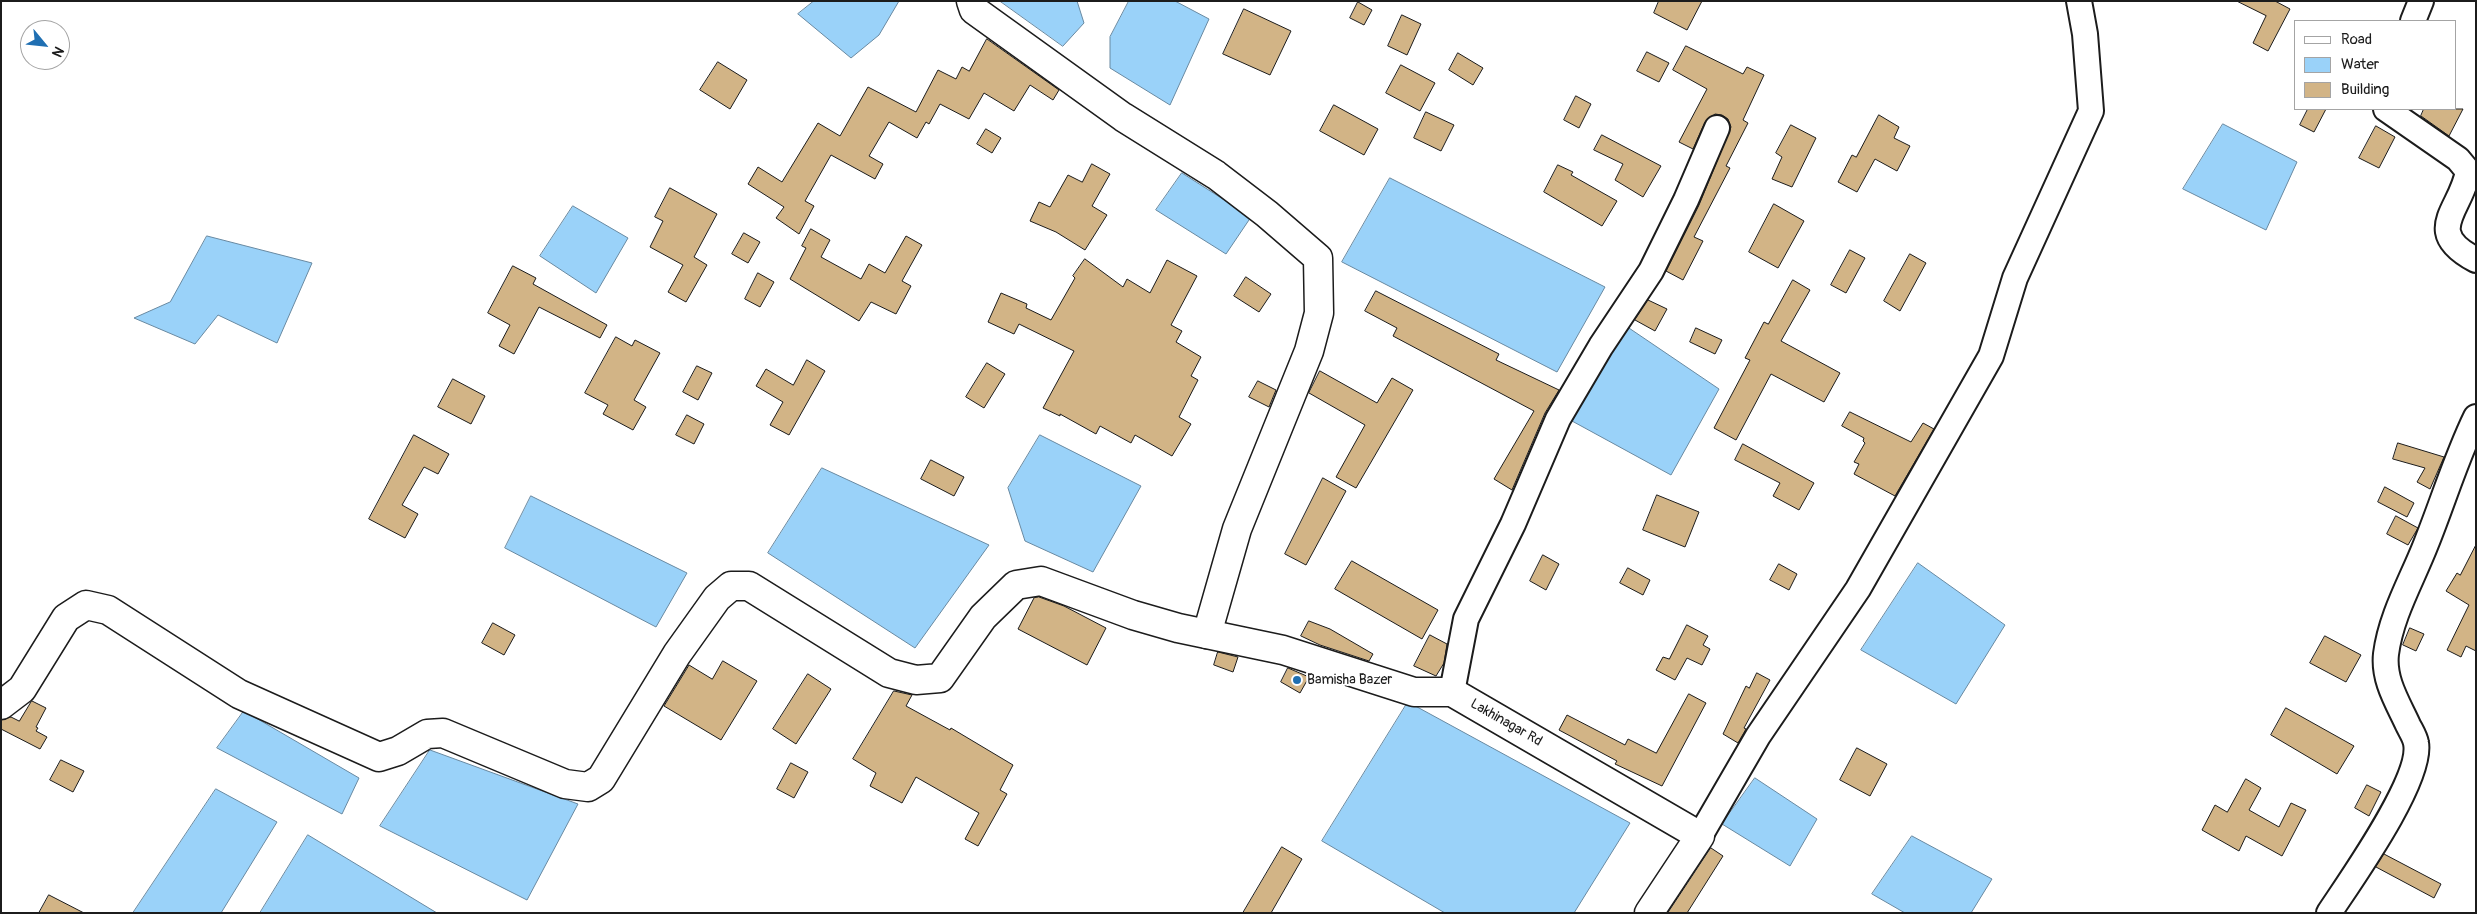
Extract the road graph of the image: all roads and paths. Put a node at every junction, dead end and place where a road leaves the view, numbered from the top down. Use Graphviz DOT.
graph roads {
  1 [pos="971,1"];
  2 [pos="2079,1"];
  3 [pos="2421,1"];
  4 [pos="2413,20"];
  5 [pos="2387,110"];
  6 [pos="1717,128"];
  7 [pos="2476,260"];
  8 [pos="2476,417"];
  9 [pos="1207,634"];
  10 [pos="1452,692"];
  11 [pos="1,705"];
  12 [pos="1700,836"];
  13 [pos="1649,913"];
  14 [pos="2329,913"];
  1 -- 9 [label="main road"];
  2 -- 12 [label="street"];
  3 -- 4 [label="street"];
  5 -- 7 [label="street"];
  6 -- 10 [label="street"];
  8 -- 14 [label="street"];
  9 -- 10 [label="main road"];
  9 -- 11 [label="main road"];
  10 -- 12 [label="main road, Lakhinagar Rd"];
  12 -- 13 [label="main road"];
}
